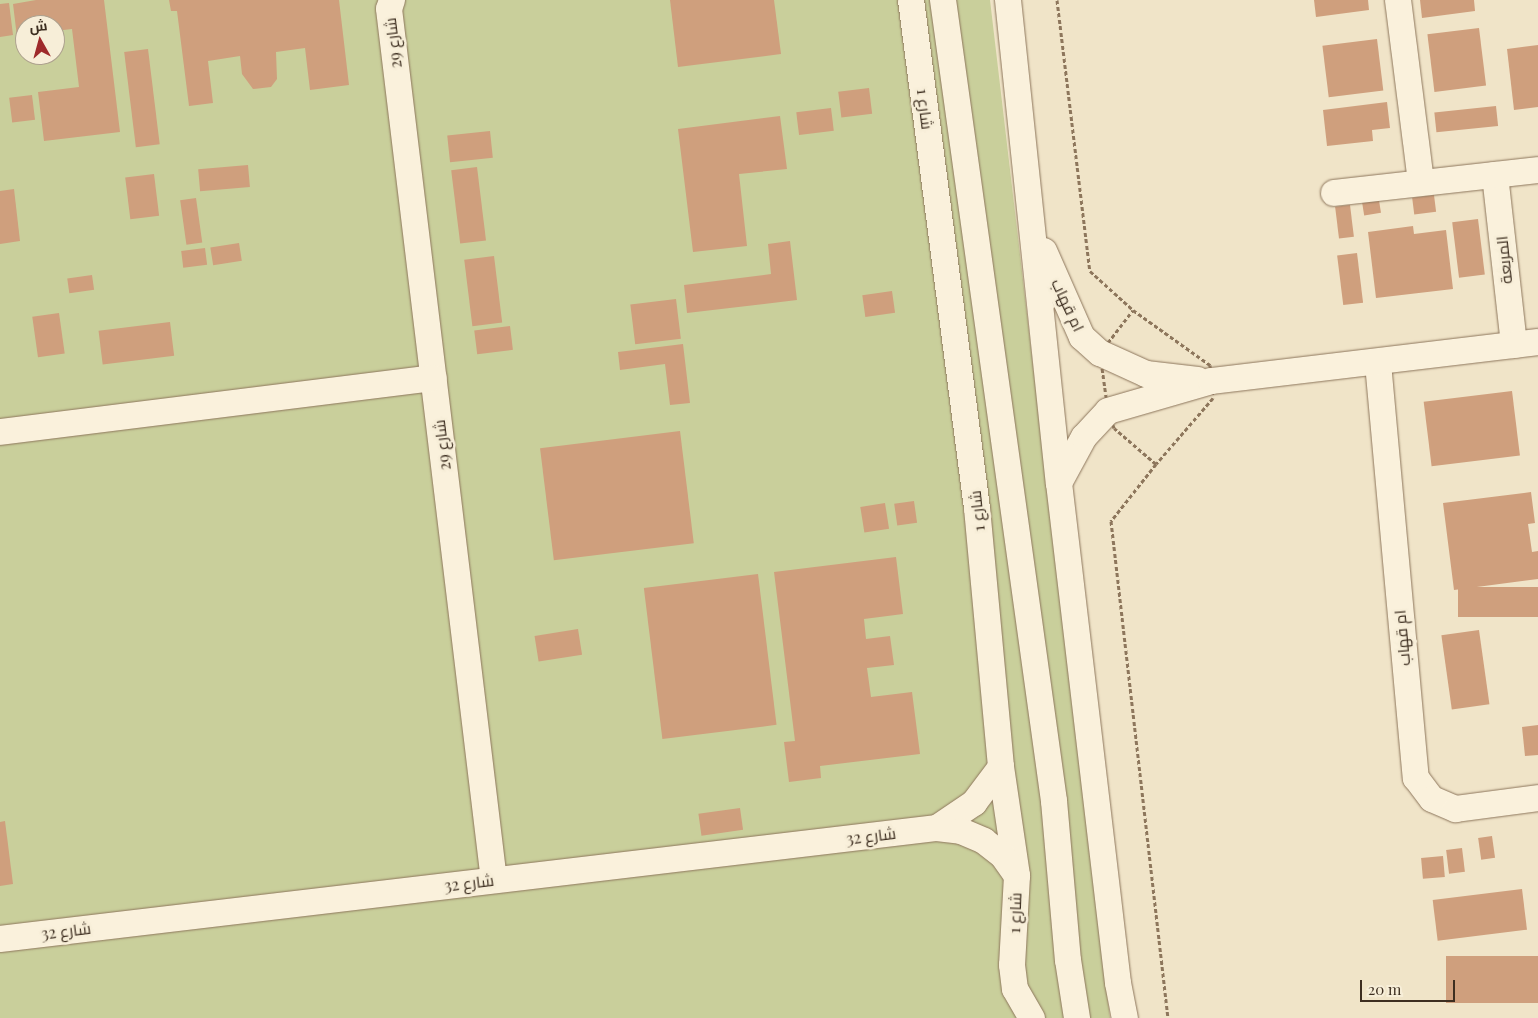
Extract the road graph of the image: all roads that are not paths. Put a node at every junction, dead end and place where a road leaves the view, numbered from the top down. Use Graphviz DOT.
graph roads {
  1 [pos="911,0"];
  2 [pos="943,0"];
  3 [pos="1008,0"];
  4 [pos="1398,0"];
  5 [pos="388,3"];
  6 [pos="1538,170"];
  7 [pos="1495,174"];
  8 [pos="1421,183"];
  9 [pos="1334,193"];
  10 [pos="1034,227"];
  11 [pos="1526,344"];
  12 [pos="1378,363"];
  13 [pos="434,378"];
  14 [pos="1211,381"];
  15 [pos="0,432"];
  16 [pos="1059,482"];
  17 [pos="1001,767"];
  18 [pos="1538,798"];
  19 [pos="937,828"];
  20 [pos="1017,876"];
  21 [pos="494,880"];
  22 [pos="0,938"];
  23 [pos="1032,1018"];
  24 [pos="1078,1018"];
  25 [pos="1125,1018"];
  1 -- 17 [label="street, شارع 1"];
  2 -- 24 [label="street, شارع 1"];
  3 -- 10 [label="street"];
  4 -- 8 [label="street"];
  5 -- 13 [label="street, شارع 29"];
  6 -- 7 [label="street"];
  7 -- 8 [label="street"];
  7 -- 11 [label="street, المربعة"];
  8 -- 9 [label="street"];
  10 -- 14 [label="street, ام قهاب"];
  10 -- 16 [label="street"];
  11 -- 12 [label="street, ام قهاب"];
  12 -- 14 [label="street, ام قهاب"];
  12 -- 18 [label="street, ام قهاب"];
  13 -- 15 [label="street"];
  13 -- 21 [label="street, شارع 29"];
  14 -- 16 [label="street, ام قهاب"];
  16 -- 25 [label="street"];
  17 -- 19 [label="street, شارع 32"];
  17 -- 20 [label="street, شارع 1"];
  19 -- 20 [label="street, شارع 32"];
  19 -- 21 [label="street, شارع 32"];
  20 -- 23 [label="street, شارع 1"];
  21 -- 22 [label="street, شارع 32"];
}
